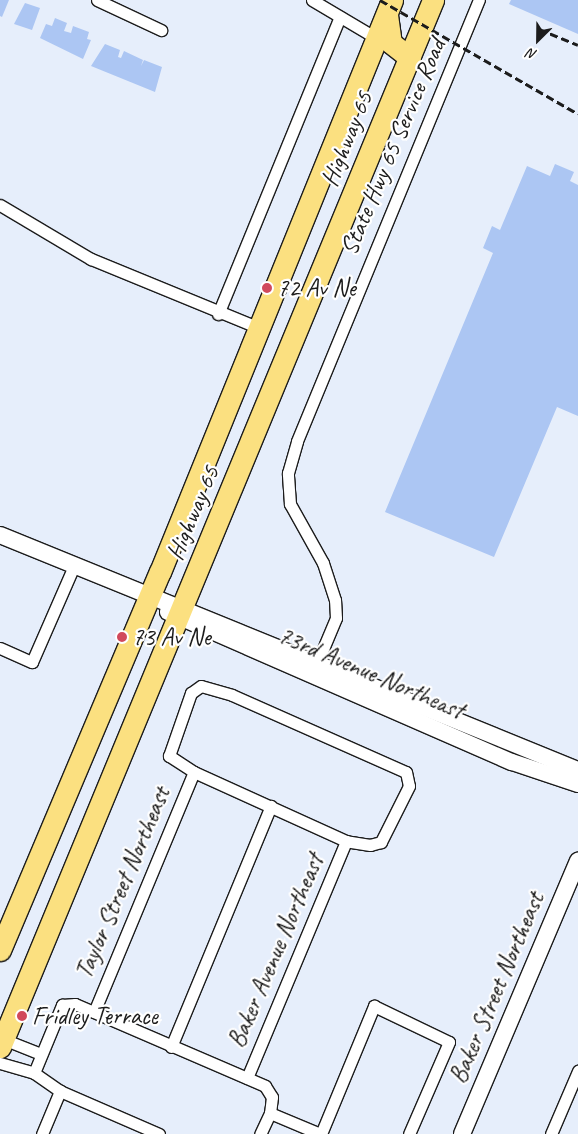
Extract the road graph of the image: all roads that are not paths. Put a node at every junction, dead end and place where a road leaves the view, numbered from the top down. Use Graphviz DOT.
graph roads {
  1 [pos="97,0"];
  2 [pos="312,0"];
  3 [pos="433,0"];
  4 [pos="479,0"];
  5 [pos="389,7"];
  6 [pos="340,17"];
  7 [pos="160,30"];
  8 [pos="376,38"];
  9 [pos="410,58"];
  10 [pos="0,205"];
  11 [pos="218,314"];
  12 [pos="260,328"];
  13 [pos="0,535"];
  14 [pos="74,566"];
  15 [pos="149,597"];
  16 [pos="180,614"];
  17 [pos="0,648"];
  18 [pos="315,668"];
  19 [pos="578,770"];
  20 [pos="194,772"];
  21 [pos="578,784"];
  22 [pos="271,806"];
  23 [pos="346,841"];
  24 [pos="578,861"];
  25 [pos="0,950"];
  26 [pos="94,1012"];
  27 [pos="2,1043"];
  28 [pos="171,1046"];
  29 [pos="41,1054"];
  30 [pos="0,1063"];
  31 [pos="578,1071"];
  32 [pos="34,1073"];
  33 [pos="247,1078"];
  34 [pos="60,1091"];
  35 [pos="270,1113"];
  36 [pos="136,1130"];
  37 [pos="42,1134"];
  38 [pos="159,1134"];
  39 [pos="260,1134"];
  40 [pos="320,1134"];
  41 [pos="409,1134"];
  42 [pos="462,1134"];
  43 [pos="551,1134"];
  1 -- 7 [label="street"];
  2 -- 6 [label="street"];
  3 -- 9 [label="highway, Highway 65"];
  4 -- 18 [label="street, State Hwy 65 Service Road"];
  5 -- 8 [label="highway, Highway 65"];
  5 -- 9 [label="highway"];
  6 -- 8 [label="street"];
  6 -- 11 [label="street"];
  8 -- 12 [label="highway, Highway 65"];
  9 -- 16 [label="highway, Highway 65"];
  10 -- 11 [label="street"];
  11 -- 12 [label="street"];
  12 -- 15 [label="highway, Highway 65"];
  13 -- 14 [label="street, 73rd Avenue Northeast"];
  14 -- 15 [label="street, 73rd Avenue Northeast"];
  14 -- 17 [label="street"];
  15 -- 16 [label="street, 73rd Avenue Northeast"];
  15 -- 25 [label="highway, Highway 65"];
  16 -- 18 [label="street, 73rd Avenue Northeast"];
  16 -- 27 [label="highway, Highway 65"];
  18 -- 19 [label="street, 73rd Avenue Northeast"];
  18 -- 21 [label="street, 73rd Avenue Northeast"];
  20 -- 22 [label="street"];
  20 -- 23 [label="street"];
  20 -- 26 [label="street, Taylor Street Northeast"];
  22 -- 23 [label="street"];
  22 -- 28 [label="street"];
  23 -- 33 [label="street, Baker Avenue Northeast"];
  24 -- 42 [label="street, Baker Street Northeast"];
  26 -- 28 [label="street"];
  26 -- 29 [label="street"];
  27 -- 29 [label="street"];
  28 -- 33 [label="street"];
  29 -- 32 [label="street"];
  30 -- 32 [label="street"];
  31 -- 43 [label="street"];
  32 -- 34 [label="street"];
  33 -- 35 [label="street"];
  34 -- 36 [label="street"];
  34 -- 37 [label="street"];
  35 -- 39 [label="street"];
  35 -- 40 [label="street"];
  36 -- 38 [label="street"];
  40 -- 41 [label="street"];
}
